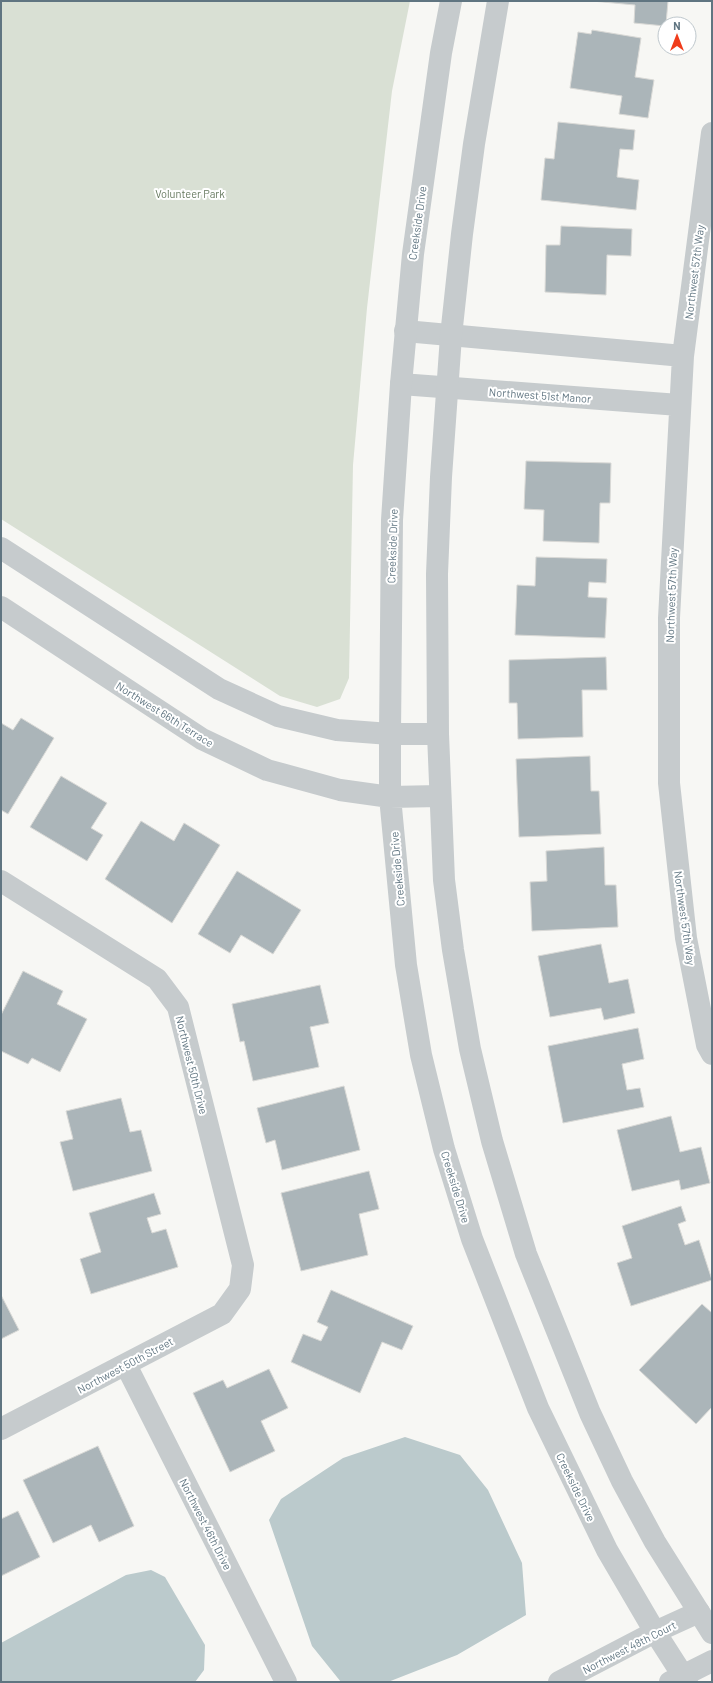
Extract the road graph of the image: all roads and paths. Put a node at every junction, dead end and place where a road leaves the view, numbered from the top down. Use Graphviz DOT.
graph roads {
  1 [pos="451,1"];
  2 [pos="498,1"];
  3 [pos="712,133"];
  4 [pos="405,331"];
  5 [pos="451,336"];
  6 [pos="683,356"];
  7 [pos="400,384"];
  8 [pos="448,388"];
  9 [pos="679,405"];
  10 [pos="1,548"];
  11 [pos="1,608"];
  12 [pos="390,734"];
  13 [pos="438,734"];
  14 [pos="439,796"];
  15 [pos="390,797"];
  16 [pos="1,881"];
  17 [pos="712,1054"];
  18 [pos="240,1290"];
  19 [pos="126,1365"];
  20 [pos="1,1429"];
  21 [pos="699,1612"];
  22 [pos="655,1632"];
  23 [pos="712,1633"];
  24 [pos="712,1661"];
  25 [pos="680,1680"];
  26 [pos="286,1682"];
  27 [pos="559,1682"];
  1 -- 4 [label="street, Creekside Drive"];
  2 -- 5 [label="street"];
  3 -- 6 [label="street, Northwest 57th Way"];
  4 -- 5 [label="street"];
  4 -- 7 [label="street, Creekside Drive"];
  5 -- 6 [label="street"];
  5 -- 8 [label="street"];
  6 -- 9 [label="street, Northwest 57th Way"];
  7 -- 8 [label="street, Northwest 51st Manor"];
  7 -- 12 [label="street, Creekside Drive"];
  8 -- 9 [label="street, Northwest 51st Manor"];
  8 -- 13 [label="street"];
  9 -- 17 [label="street, Northwest 57th Way"];
  10 -- 12 [label="street"];
  11 -- 15 [label="street, Northwest 66th Terrace"];
  12 -- 13 [label="street"];
  12 -- 15 [label="street, Creekside Drive"];
  13 -- 14 [label="street"];
  14 -- 15 [label="street, Northwest 66th Terrace"];
  14 -- 21 [label="street"];
  15 -- 22 [label="street, Creekside Drive"];
  16 -- 18 [label="street, Northwest 50th Drive"];
  18 -- 19 [label="street, Northwest 50th Street"];
  19 -- 20 [label="street, Northwest 50th Street"];
  19 -- 26 [label="street, Northwest 46th Drive"];
  21 -- 22 [label="street, Northwest 48th Court"];
  21 -- 23 [label="street"];
  22 -- 25 [label="street, Creekside Drive"];
  22 -- 27 [label="street, Northwest 48th Court"];
  24 -- 25 [label="street"];
}
